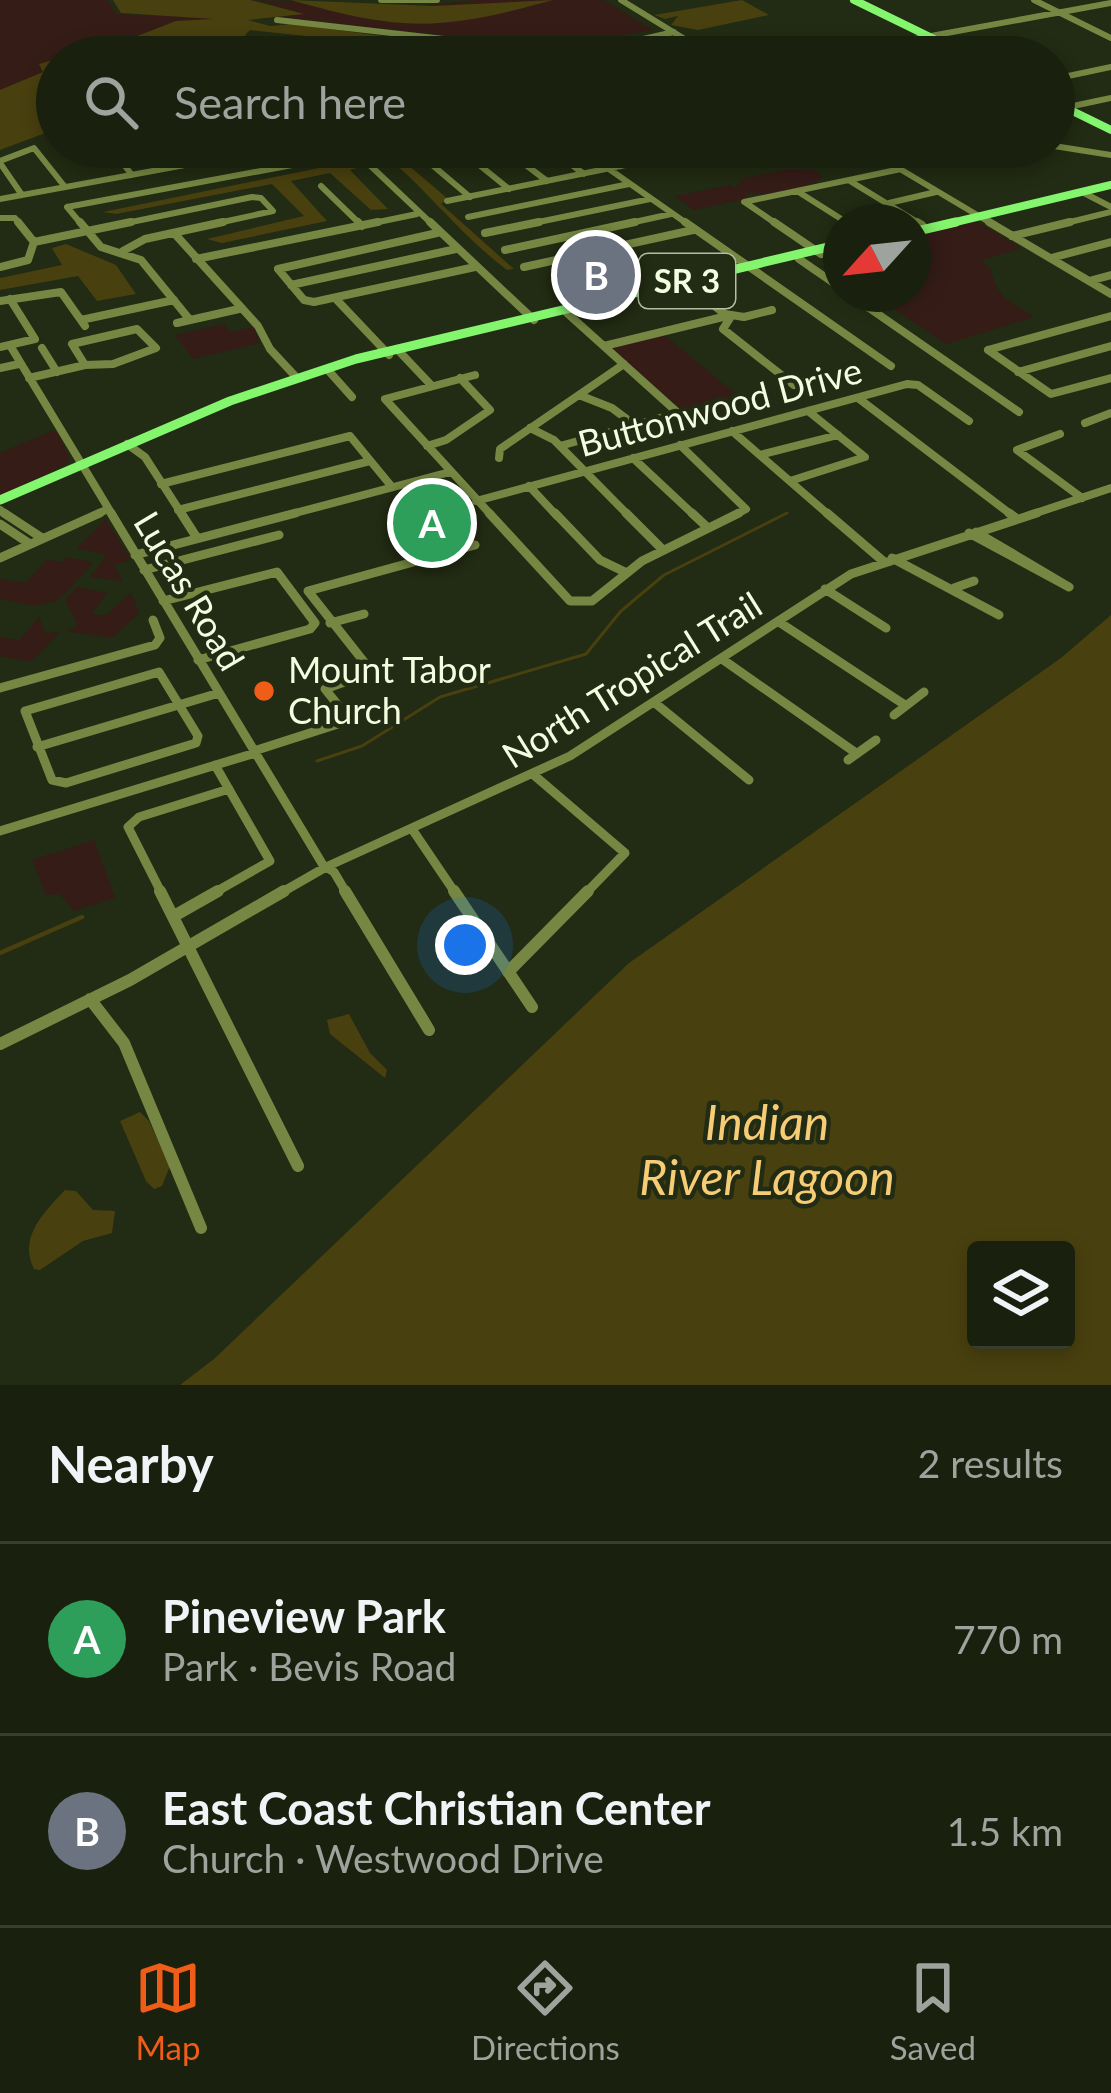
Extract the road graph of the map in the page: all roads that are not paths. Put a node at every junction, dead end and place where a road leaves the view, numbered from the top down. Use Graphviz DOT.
graph roads {
  1 [pos="381,0"];
  2 [pos="437,0"];
  3 [pos="621,0"];
  4 [pos="1034,0"];
  5 [pos="419,1"];
  6 [pos="852,2"];
  7 [pos="1111,3"];
  8 [pos="873,11"];
  9 [pos="1055,13"];
  10 [pos="277,20"];
  11 [pos="674,32"];
  12 [pos="420,36"];
  13 [pos="658,36"];
  14 [pos="681,36"];
  15 [pos="924,36"];
  16 [pos="924,36"];
  17 [pos="931,36"];
  18 [pos="1111,38"];
  19 [pos="1111,68"];
  20 [pos="1075,75"];
  21 [pos="1111,98"];
  22 [pos="1075,105"];
  23 [pos="1075,108"];
  24 [pos="1075,111"];
  25 [pos="1111,127"];
  26 [pos="1075,149"];
  27 [pos="36,151"];
  28 [pos="1111,155"];
  29 [pos="0,162"];
  30 [pos="50,168"];
  31 [pos="126,168"];
  32 [pos="168,168"];
  33 [pos="270,168"];
  34 [pos="373,168"];
  35 [pos="436,168"];
  36 [pos="483,168"];
  37 [pos="530,168"];
  38 [pos="576,168"];
  39 [pos="613,168"];
  40 [pos="609,169"];
  41 [pos="901,169"];
  42 [pos="584,174"];
  43 [pos="132,175"];
  44 [pos="115,178"];
  45 [pos="849,180"];
  46 [pos="547,181"];
  47 [pos="1111,183"];
  48 [pos="629,184"];
  49 [pos="321,186"];
  50 [pos="65,187"];
  51 [pos="509,189"];
  52 [pos="1078,190"];
  53 [pos="797,191"];
  54 [pos="936,192"];
  55 [pos="129,194"];
  56 [pos="22,195"];
  57 [pos="470,196"];
  58 [pos="0,199"];
  59 [pos="650,199"];
  60 [pos="447,201"];
  61 [pos="887,203"];
  62 [pos="823,207"];
  63 [pos="1111,211"];
  64 [pos="417,214"];
  65 [pos="671,214"];
  66 [pos="975,215"];
  67 [pos="468,217"];
  68 [pos="0,218"];
  69 [pos="931,225"];
  70 [pos="362,226"];
  71 [pos="88,230"];
  72 [pos="693,230"];
  73 [pos="174,233"];
  74 [pos="437,233"];
  75 [pos="485,233"];
  76 [pos="1013,237"];
  77 [pos="34,242"];
  78 [pos="1111,244"];
  79 [pos="456,250"];
  80 [pos="505,250"];
  81 [pos="123,251"];
  82 [pos="823,251"];
  83 [pos="818,252"];
  84 [pos="799,259"];
  85 [pos="1051,259"];
  86 [pos="196,260"];
  87 [pos="0,267"];
  88 [pos="475,267"];
  89 [pos="524,267"];
  90 [pos="745,267"];
  91 [pos="758,268"];
  92 [pos="1111,275"];
  93 [pos="823,276"];
  94 [pos="1089,281"];
  95 [pos="291,285"];
  96 [pos="688,285"];
  97 [pos="1111,294"];
  98 [pos="335,298"];
  99 [pos="5,300"];
  100 [pos="174,300"];
  101 [pos="238,309"];
  102 [pos="772,310"];
  103 [pos="875,312"];
  104 [pos="567,314"];
  105 [pos="726,315"];
  106 [pos="1111,316"];
  107 [pos="533,319"];
  108 [pos="190,320"];
  109 [pos="177,323"];
  110 [pos="604,346"];
  111 [pos="42,348"];
  112 [pos="1108,349"];
  113 [pos="11,350"];
  114 [pos="0,351"];
  115 [pos="393,352"];
  116 [pos="19,364"];
  117 [pos="624,364"];
  118 [pos="86,365"];
  119 [pos="891,366"];
  120 [pos="0,368"];
  121 [pos="330,368"];
  122 [pos="57,372"];
  123 [pos="1017,372"];
  124 [pos="475,375"];
  125 [pos="296,377"];
  126 [pos="29,378"];
  127 [pos="460,378"];
  128 [pos="1111,378"];
  129 [pos="431,385"];
  130 [pos="794,385"];
  131 [pos="579,395"];
  132 [pos="352,398"];
  133 [pos="858,398"];
  134 [pos="808,411"];
  135 [pos="1019,412"];
  136 [pos="1111,412"];
  137 [pos="969,421"];
  138 [pos="1085,423"];
  139 [pos="636,426"];
  140 [pos="530,428"];
  141 [pos="732,431"];
  142 [pos="1060,434"];
  143 [pos="838,435"];
  144 [pos="680,445"];
  145 [pos="124,446"];
  146 [pos="427,446"];
  147 [pos="560,446"];
  148 [pos="74,451"];
  149 [pos="760,455"];
  150 [pos="499,458"];
  151 [pos="633,458"];
  152 [pos="370,461"];
  153 [pos="82,464"];
  154 [pos="584,471"];
  155 [pos="449,472"];
  156 [pos="55,476"];
  157 [pos="790,481"];
  158 [pos="161,484"];
  159 [pos="530,486"];
  160 [pos="392,487"];
  161 [pos="1111,488"];
  162 [pos="1082,498"];
  163 [pos="0,500"];
  164 [pos="476,501"];
  165 [pos="108,509"];
  166 [pos="0,510"];
  167 [pos="178,510"];
  168 [pos="1016,518"];
  169 [pos="0,524"];
  170 [pos="708,528"];
  171 [pos="972,532"];
  172 [pos="279,535"];
  173 [pos="42,538"];
  174 [pos="197,538"];
  175 [pos="30,544"];
  176 [pos="475,545"];
  177 [pos="663,550"];
  178 [pos="135,554"];
  179 [pos="0,558"];
  180 [pos="887,560"];
  181 [pos="1020,560"];
  182 [pos="144,570"];
  183 [pos="625,572"];
  184 [pos="974,581"];
  185 [pos="954,588"];
  186 [pos="825,590"];
  187 [pos="163,602"];
  188 [pos="364,614"];
  189 [pos="999,615"];
  190 [pos="153,620"];
  191 [pos="778,622"];
  192 [pos="330,623"];
  193 [pos="886,628"];
  194 [pos="722,659"];
  195 [pos="199,660"];
  196 [pos="0,688"];
  197 [pos="924,692"];
  198 [pos="219,693"];
  199 [pos="656,703"];
  200 [pos="181,705"];
  201 [pos="905,705"];
  202 [pos="894,715"];
  203 [pos="876,740"];
  204 [pos="38,747"];
  205 [pos="255,752"];
  206 [pos="215,765"];
  207 [pos="535,776"];
  208 [pos="749,781"];
  209 [pos="229,789"];
  210 [pos="412,829"];
  211 [pos="0,831"];
  212 [pos="326,867"];
  213 [pos="174,916"];
  214 [pos="190,946"];
  215 [pos="508,972"];
  216 [pos="90,999"];
  217 [pos="532,1007"];
  218 [pos="429,1030"];
  219 [pos="0,1044"];
  220 [pos="298,1166"];
  221 [pos="201,1228"];
  1 -- 5 [label="street"];
  2 -- 5 [label="street"];
  3 -- 11 [label="street"];
  4 -- 9 [label="street"];
  6 -- 8 [label="main road"];
  7 -- 9 [label="street"];
  8 -- 15 [label="main road"];
  8 -- 16 [label="main road"];
  9 -- 17 [label="street"];
  9 -- 18 [label="street"];
  10 -- 12 [label="street"];
  11 -- 13 [label="street"];
  11 -- 14 [label="street"];
  19 -- 20 [label="street"];
  21 -- 22 [label="street"];
  23 -- 25 [label="main road"];
  24 -- 25 [label="main road"];
  26 -- 28 [label="street"];
  27 -- 29 [label="street"];
  29 -- 56 [label="street"];
  30 -- 50 [label="street"];
  31 -- 43 [label="street"];
  32 -- 43 [label="street"];
  33 -- 55 [label="street"];
  34 -- 64 [label="street"];
  35 -- 57 [label="street"];
  36 -- 51 [label="street"];
  37 -- 46 [label="street"];
  38 -- 42 [label="street"];
  39 -- 40 [label="street"];
  40 -- 42 [label="street"];
  40 -- 48 [label="street"];
  41 -- 45 [label="street"];
  41 -- 54 [label="street"];
  42 -- 46 [label="street"];
  43 -- 44 [label="street"];
  44 -- 50 [label="street"];
  44 -- 55 [label="street"];
  45 -- 53 [label="street"];
  45 -- 61 [label="street"];
  46 -- 51 [label="street"];
  47 -- 52 [label="main road"];
  48 -- 59 [label="street"];
  48 -- 67 [label="street"];
  49 -- 70 [label="street"];
  50 -- 56 [label="street"];
  51 -- 57 [label="street"];
  52 -- 63 [label="street"];
  52 -- 66 [label="main road"];
  53 -- 62 [label="street"];
  53 -- 83 [label="street"];
  54 -- 61 [label="street"];
  54 -- 66 [label="street"];
  55 -- 71 [label="street"];
  56 -- 58 [label="street"];
  57 -- 60 [label="street"];
  59 -- 65 [label="street"];
  59 -- 75 [label="street"];
  63 -- 76 [label="street"];
  64 -- 70 [label="street"];
  64 -- 74 [label="street"];
  65 -- 72 [label="street"];
  65 -- 80 [label="street"];
  66 -- 69 [label="main road"];
  66 -- 76 [label="street"];
  68 -- 77 [label="street"];
  70 -- 86 [label="street"];
  71 -- 73 [label="street"];
  71 -- 77 [label="street"];
  71 -- 81 [label="street"];
  72 -- 89 [label="street"];
  72 -- 90 [label="street"];
  73 -- 81 [label="street"];
  73 -- 86 [label="street"];
  74 -- 79 [label="street"];
  74 -- 95 [label="street"];
  76 -- 85 [label="street"];
  77 -- 87 [label="street"];
  78 -- 85 [label="street"];
  79 -- 88 [label="street"];
  79 -- 95 [label="street"];
  81 -- 100 [label="street"];
  82 -- 83 [label="main road, SR 3"];
  83 -- 84 [label="main road, SR 3"];
  83 -- 90 [label="main road, SR 3"];
  84 -- 91 [label="main road, SR 3"];
  84 -- 93 [label="street"];
  85 -- 94 [label="street"];
  86 -- 101 [label="street"];
  88 -- 98 [label="street"];
  88 -- 107 [label="street"];
  90 -- 91 [label="street"];
  90 -- 107 [label="main road, SR 3"];
  91 -- 96 [label="main road, SR 3"];
  91 -- 119 [label="street"];
  92 -- 94 [label="street"];
  94 -- 97 [label="street"];
  95 -- 98 [label="street"];
  96 -- 104 [label="main road, SR 3"];
  96 -- 105 [label="street"];
  98 -- 115 [label="street"];
  99 -- 100 [label="street"];
  99 -- 113 [label="street"];
  100 -- 108 [label="street"];
  101 -- 108 [label="street"];
  101 -- 125 [label="street"];
  102 -- 105 [label="street"];
  103 -- 135 [label="street"];
  104 -- 107 [label="main road, SR 3"];
  104 -- 110 [label="street"];
  105 -- 110 [label="street"];
  105 -- 130 [label="street"];
  106 -- 123 [label="street"];
  107 -- 115 [label="main road, SR 3"];
  108 -- 109 [label="street"];
  110 -- 117 [label="street"];
  111 -- 122 [label="street"];
  112 -- 123 [label="street"];
  113 -- 114 [label="street"];
  113 -- 116 [label="street, Lucas Road"];
  115 -- 121 [label="main road, SR 3"];
  115 -- 129 [label="street"];
  116 -- 120 [label="street"];
  116 -- 126 [label="street, Lucas Road"];
  117 -- 131 [label="street"];
  117 -- 139 [label="street"];
  118 -- 118 [label="street"];
  118 -- 122 [label="street"];
  121 -- 125 [label="main road, SR 3"];
  121 -- 132 [label="street"];
  122 -- 126 [label="street"];
  123 -- 128 [label="street"];
  124 -- 127 [label="street"];
  125 -- 145 [label="main road, SR 3"];
  126 -- 148 [label="street, Lucas Road"];
  127 -- 129 [label="street"];
  127 -- 146 [label="street"];
  129 -- 146 [label="street"];
  131 -- 139 [label="street"];
  131 -- 140 [label="street"];
  133 -- 134 [label="street, Buttonwood Drive"];
  133 -- 137 [label="street, Buttonwood Drive"];
  133 -- 168 [label="street"];
  134 -- 141 [label="street, Buttonwood Drive"];
  134 -- 143 [label="street"];
  136 -- 138 [label="street"];
  139 -- 147 [label="street"];
  140 -- 147 [label="street"];
  140 -- 150 [label="street"];
  141 -- 144 [label="street, Buttonwood Drive"];
  141 -- 149 [label="street"];
  142 -- 162 [label="street"];
  143 -- 149 [label="street"];
  143 -- 157 [label="street"];
  144 -- 151 [label="street, Buttonwood Drive"];
  144 -- 170 [label="street"];
  145 -- 153 [label="main road, SR 3"];
  145 -- 158 [label="street"];
  146 -- 155 [label="street"];
  147 -- 154 [label="street"];
  148 -- 153 [label="street, Lucas Road"];
  148 -- 156 [label="main road"];
  149 -- 157 [label="street"];
  151 -- 154 [label="street, Buttonwood Drive"];
  151 -- 170 [label="street"];
  152 -- 158 [label="street"];
  152 -- 160 [label="street"];
  152 -- 167 [label="street"];
  153 -- 156 [label="main road, SR 3"];
  153 -- 165 [label="street, Lucas Road"];
  154 -- 159 [label="street, Buttonwood Drive"];
  154 -- 177 [label="street"];
  155 -- 160 [label="street"];
  155 -- 164 [label="street"];
  156 -- 163 [label="main road, SR 3"];
  157 -- 180 [label="street"];
  158 -- 167 [label="street"];
  159 -- 164 [label="street, Buttonwood Drive"];
  159 -- 183 [label="street"];
  160 -- 174 [label="street"];
  161 -- 162 [label="street, North Tropical Trail"];
  162 -- 168 [label="street, North Tropical Trail"];
  164 -- 183 [label="street"];
  165 -- 173 [label="street"];
  165 -- 178 [label="street, Lucas Road"];
  166 -- 173 [label="street"];
  167 -- 174 [label="street"];
  168 -- 171 [label="street, North Tropical Trail"];
  169 -- 175 [label="street"];
  170 -- 177 [label="street"];
  171 -- 180 [label="street, North Tropical Trail"];
  171 -- 181 [label="street"];
  172 -- 182 [label="street"];
  173 -- 175 [label="street"];
  174 -- 178 [label="street"];
  175 -- 179 [label="street"];
  176 -- 192 [label="street"];
  177 -- 183 [label="street"];
  178 -- 182 [label="street, Lucas Road"];
  180 -- 185 [label="street"];
  180 -- 186 [label="street, North Tropical Trail"];
  181 -- 181 [label="street"];
  182 -- 187 [label="street, Lucas Road"];
  184 -- 185 [label="street"];
  185 -- 189 [label="street"];
  186 -- 191 [label="street, North Tropical Trail"];
  186 -- 193 [label="street"];
  187 -- 195 [label="street, Lucas Road"];
  187 -- 195 [label="street"];
  188 -- 192 [label="street"];
  190 -- 196 [label="street"];
  191 -- 194 [label="street, North Tropical Trail"];
  191 -- 201 [label="street"];
  192 -- 205 [label="street"];
  194 -- 199 [label="street, North Tropical Trail"];
  194 -- 203 [label="street"];
  195 -- 198 [label="street, Lucas Road"];
  197 -- 201 [label="street"];
  198 -- 200 [label="street"];
  198 -- 205 [label="street, Lucas Road"];
  199 -- 207 [label="street, North Tropical Trail"];
  199 -- 208 [label="street"];
  200 -- 204 [label="street"];
  200 -- 204 [label="street"];
  200 -- 204 [label="street"];
  201 -- 202 [label="street"];
  205 -- 206 [label="street"];
  205 -- 212 [label="street, Lucas Road"];
  206 -- 209 [label="street"];
  206 -- 211 [label="street"];
  207 -- 210 [label="street, North Tropical Trail"];
  207 -- 215 [label="street"];
  209 -- 213 [label="street"];
  209 -- 213 [label="street"];
  210 -- 212 [label="street, North Tropical Trail"];
  210 -- 215 [label="street"];
  212 -- 214 [label="street, North Tropical Trail"];
  212 -- 218 [label="street, Lucas Road"];
  213 -- 214 [label="street"];
  214 -- 216 [label="street, North Tropical Trail"];
  214 -- 220 [label="street"];
  215 -- 217 [label="street"];
  216 -- 219 [label="street, North Tropical Trail"];
  216 -- 221 [label="street"];
}
